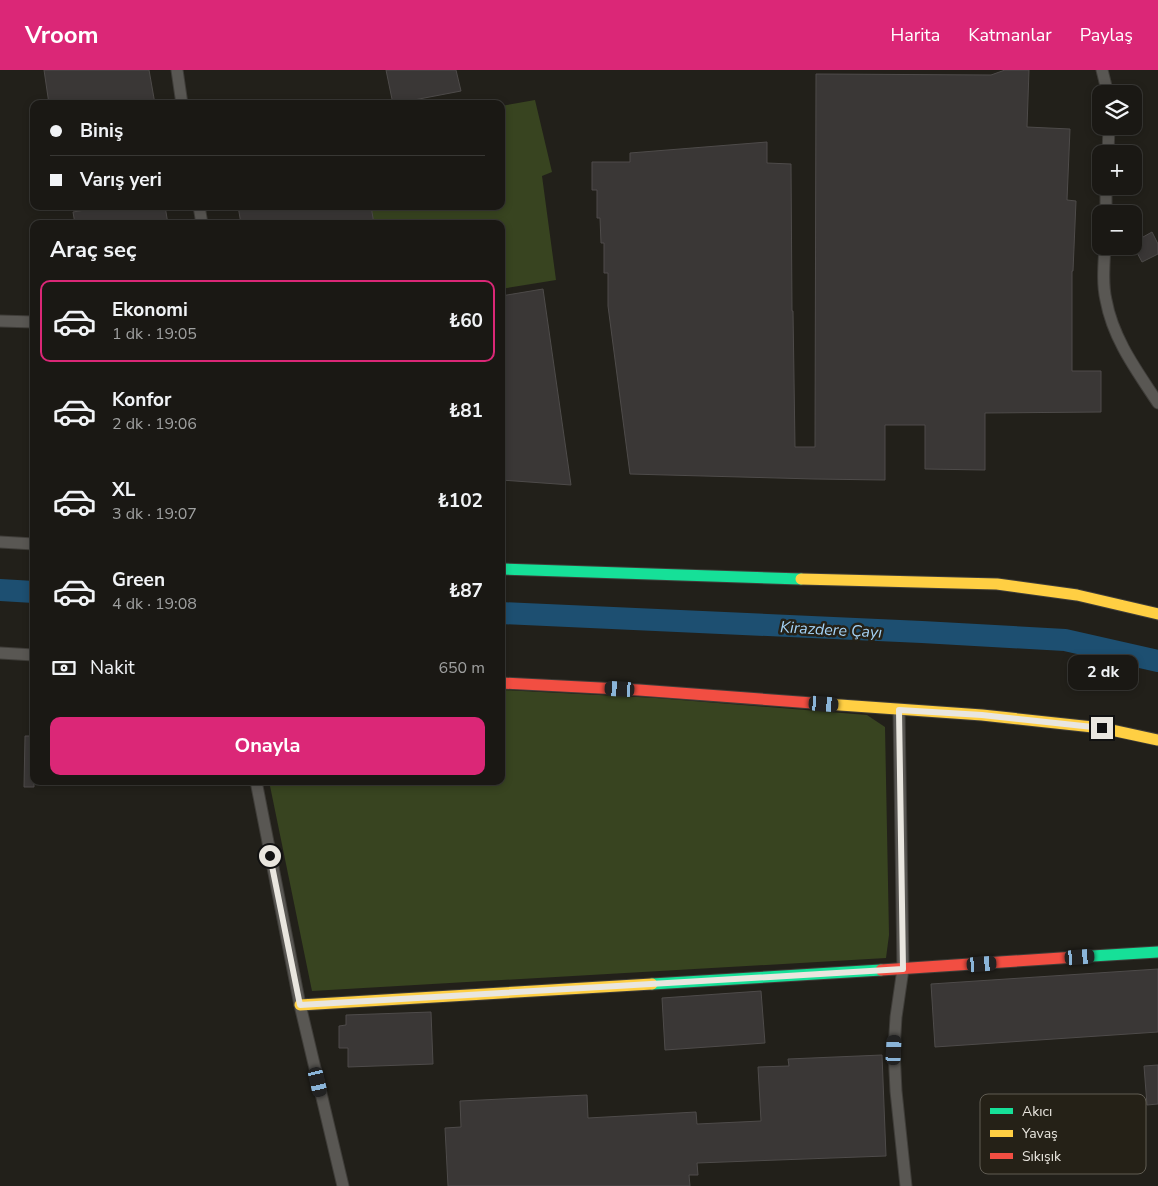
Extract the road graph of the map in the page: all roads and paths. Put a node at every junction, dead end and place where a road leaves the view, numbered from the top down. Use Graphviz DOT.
graph roads {
  1 [pos="177,70"];
  2 [pos="1102,70"];
  3 [pos="1106,85"];
  4 [pos="181,100"];
  5 [pos="1105,255"];
  6 [pos="0,321"];
  7 [pos="30,322"];
  8 [pos="1158,403"];
  9 [pos="0,542"];
  10 [pos="30,544"];
  11 [pos="505,569"];
  12 [pos="1158,614"];
  13 [pos="0,653"];
  14 [pos="30,655"];
  15 [pos="505,683"];
  16 [pos="899,710"];
  17 [pos="1158,740"];
  18 [pos="257,785"];
  19 [pos="1158,952"];
  20 [pos="903,969"];
  21 [pos="300,1005"];
  22 [pos="343,1186"];
  23 [pos="906,1186"];
  1 -- 4 [label="street"];
  2 -- 3 [label="street"];
  5 -- 8 [label="street"];
  6 -- 7 [label="street"];
  9 -- 10 [label="street"];
  11 -- 12 [label="street"];
  13 -- 14 [label="street"];
  15 -- 16 [label="street"];
  16 -- 17 [label="street"];
  16 -- 20 [label="street"];
  18 -- 21 [label="street"];
  19 -- 20 [label="street"];
  20 -- 21 [label="street"];
  20 -- 23 [label="street"];
  21 -- 22 [label="street"];
}
